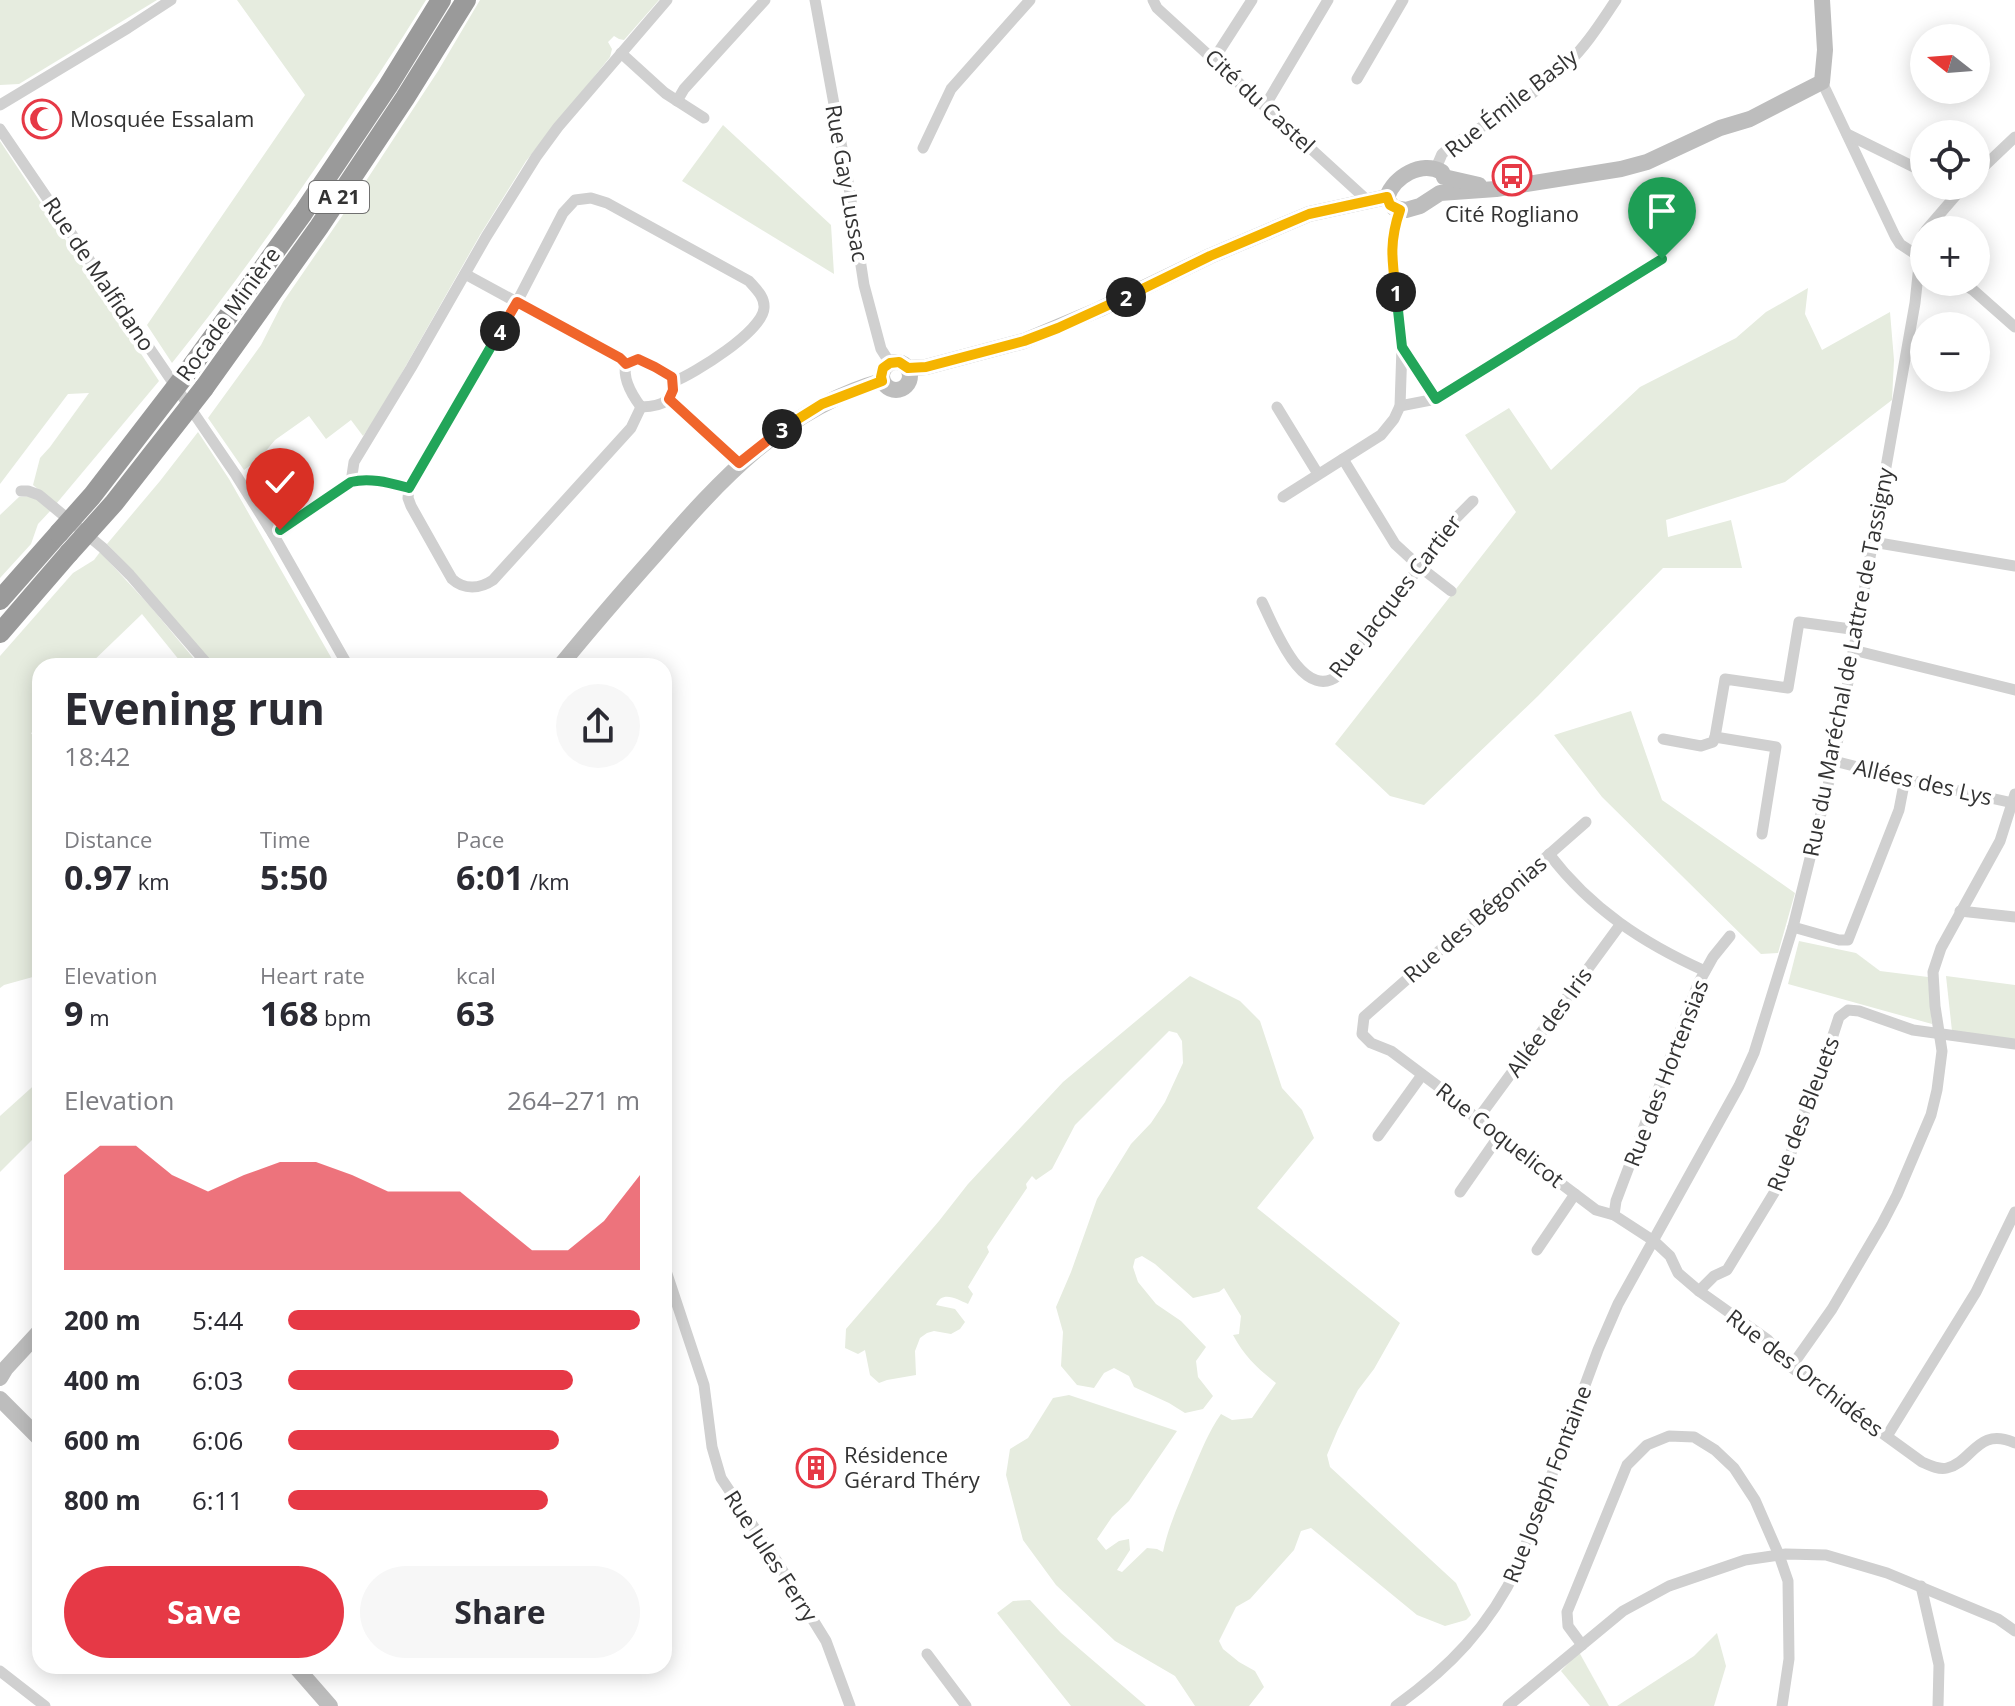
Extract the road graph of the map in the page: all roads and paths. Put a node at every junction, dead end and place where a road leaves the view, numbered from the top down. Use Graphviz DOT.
graph roads {
  1 [pos="171,0"];
  2 [pos="441,0"];
  3 [pos="466,0"];
  4 [pos="667,0"];
  5 [pos="765,0"];
  6 [pos="815,0"];
  7 [pos="1030,0"];
  8 [pos="1153,0"];
  9 [pos="1252,0"];
  10 [pos="1328,0"];
  11 [pos="1403,0"];
  12 [pos="1616,0"];
  13 [pos="1822,0"];
  14 [pos="621,53"];
  15 [pos="1214,59"];
  16 [pos="1357,79"];
  17 [pos="1822,82"];
  18 [pos="677,101"];
  19 [pos="0,105"];
  20 [pos="1265,106"];
  21 [pos="704,118"];
  22 [pos="0,129"];
  23 [pos="1846,134"];
  24 [pos="2015,137"];
  25 [pos="923,148"];
  26 [pos="1990,161"];
  27 [pos="1910,165"];
  28 [pos="1440,179"];
  29 [pos="1387,197"];
  30 [pos="1368,201"];
  31 [pos="1400,210"];
  32 [pos="1910,250"];
  33 [pos="1662,259"];
  34 [pos="465,274"];
  35 [pos="1916,296"];
  36 [pos="1980,296"];
  37 [pos="517,302"];
  38 [pos="2015,327"];
  39 [pos="1402,347"];
  40 [pos="890,363"];
  41 [pos="626,364"];
  42 [pos="908,368"];
  43 [pos="882,381"];
  44 [pos="673,382"];
  45 [pos="669,399"];
  46 [pos="1436,399"];
  47 [pos="1400,406"];
  48 [pos="641,407"];
  49 [pos="1277,407"];
  50 [pos="1343,459"];
  51 [pos="739,463"];
  52 [pos="1318,474"];
  53 [pos="351,482"];
  54 [pos="409,488"];
  55 [pos="21,491"];
  56 [pos="1283,497"];
  57 [pos="1473,501"];
  58 [pos="273,534"];
  59 [pos="1873,542"];
  60 [pos="2015,566"];
  61 [pos="1420,567"];
  62 [pos="1451,591"];
  63 [pos="0,600"];
  64 [pos="1262,602"];
  65 [pos="1858,630"];
  66 [pos="0,633"];
  67 [pos="1853,650"];
  68 [pos="202,658"];
  69 [pos="343,658"];
  70 [pos="567,658"];
  71 [pos="2015,690"];
  72 [pos="1715,737"];
  73 [pos="1663,739"];
  74 [pos="1834,761"];
  75 [pos="1905,779"];
  76 [pos="2014,799"];
  77 [pos="1586,822"];
  78 [pos="1762,834"];
  79 [pos="1549,854"];
  80 [pos="1960,911"];
  81 [pos="2015,917"];
  82 [pos="1620,925"];
  83 [pos="1793,927"];
  84 [pos="1730,936"];
  85 [pos="1705,971"];
  86 [pos="1364,1017"];
  87 [pos="1940,1034"];
  88 [pos="2015,1044"];
  89 [pos="1422,1075"];
  90 [pos="1477,1120"];
  91 [pos="1378,1136"];
  92 [pos="1499,1136"];
  93 [pos="1460,1192"];
  94 [pos="1575,1194"];
  95 [pos="2015,1212"];
  96 [pos="1614,1215"];
  97 [pos="1654,1241"];
  98 [pos="1537,1250"];
  99 [pos="672,1287"];
  100 [pos="1699,1291"];
  101 [pos="677,1301"];
  102 [pos="672,1303"];
  103 [pos="1612,1317"];
  104 [pos="32,1340"];
  105 [pos="1791,1367"];
  106 [pos="2,1372"];
  107 [pos="0,1399"];
  108 [pos="2015,1429"];
  109 [pos="32,1431"];
  110 [pos="1887,1436"];
  111 [pos="2011,1441"];
  112 [pos="1779,1555"];
  113 [pos="1921,1586"];
  114 [pos="2015,1631"];
  115 [pos="1582,1645"];
  116 [pos="927,1654"];
  117 [pos="0,1671"];
  118 [pos="302,1674"];
  119 [pos="45,1706"];
  120 [pos="330,1706"];
  121 [pos="850,1706"];
  122 [pos="966,1706"];
  123 [pos="1396,1706"];
  124 [pos="1508,1706"];
  125 [pos="1782,1706"];
  126 [pos="1938,1706"];
  1 -- 19 [label="street"];
  2 -- 63 [label="highway, Rocade Minière / A 21, bridge"];
  3 -- 66 [label="highway, Rocade Minière / A 21, bridge"];
  4 -- 14 [label="street"];
  5 -- 18 [label="street"];
  6 -- 40 [label="street, Rue Gay Lussac"];
  7 -- 25 [label="street"];
  8 -- 15 [label="street, Cité du Castel"];
  9 -- 15 [label="street"];
  10 -- 20 [label="street"];
  11 -- 16 [label="street"];
  12 -- 28 [label="street, Rue Émile Basly"];
  13 -- 17 [label="main road"];
  14 -- 18 [label="street"];
  14 -- 34 [label="street"];
  15 -- 20 [label="street, Cité du Castel"];
  17 -- 23 [label="street"];
  17 -- 28 [label="main road"];
  18 -- 21 [label="street"];
  20 -- 30 [label="street, Cité du Castel"];
  22 -- 58 [label="street, Rue de Malfidano"];
  23 -- 27 [label="street"];
  23 -- 32 [label="street"];
  24 -- 26 [label="street"];
  28 -- 29 [label="main road"];
  28 -- 31 [label="main road"];
  29 -- 30 [label="main road"];
  29 -- 31 [label="main road"];
  30 -- 42 [label="main road"];
  31 -- 39 [label="street"];
  33 -- 46 [label="street"];
  34 -- 37 [label="street"];
  34 -- 53 [label="street"];
  35 -- 59 [label="street, Rue du Maréchal de Lattre de Tassigny"];
  36 -- 38 [label="street"];
  37 -- 41 [label="street"];
  37 -- 44 [label="street"];
  37 -- 54 [label="street"];
  39 -- 46 [label="street"];
  39 -- 47 [label="street"];
  40 -- 42 [label="main road"];
  40 -- 43 [label="main road"];
  41 -- 44 [label="street"];
  41 -- 48 [label="street"];
  42 -- 43 [label="main road"];
  43 -- 51 [label="main road"];
  44 -- 45 [label="street"];
  45 -- 48 [label="street"];
  45 -- 51 [label="street"];
  46 -- 47 [label="street"];
  47 -- 50 [label="street"];
  48 -- 54 [label="street"];
  49 -- 52 [label="street"];
  50 -- 52 [label="street"];
  50 -- 61 [label="street"];
  51 -- 70 [label="main road"];
  52 -- 56 [label="street"];
  53 -- 54 [label="street"];
  53 -- 58 [label="street"];
  55 -- 68 [label="street"];
  57 -- 61 [label="street, Rue Jacques Cartier"];
  58 -- 69 [label="street, Rue de Malfidano"];
  59 -- 60 [label="street"];
  59 -- 65 [label="street, Rue du Maréchal de Lattre de Tassigny"];
  61 -- 62 [label="street"];
  61 -- 64 [label="street, Rue Jacques Cartier"];
  65 -- 67 [label="street, Rue du Maréchal de Lattre de Tassigny"];
  65 -- 72 [label="street"];
  67 -- 71 [label="street"];
  67 -- 74 [label="street, Rue du Maréchal de Lattre de Tassigny"];
  72 -- 73 [label="street"];
  72 -- 78 [label="street"];
  74 -- 75 [label="street, Allées des Lys"];
  74 -- 83 [label="street, Rue du Maréchal de Lattre de Tassigny"];
  75 -- 76 [label="street, Allées des Lys"];
  75 -- 83 [label="street"];
  76 -- 80 [label="street"];
  77 -- 79 [label="street, Rue des Bégonias"];
  79 -- 82 [label="street"];
  79 -- 86 [label="street, Rue des Bégonias"];
  80 -- 81 [label="street"];
  80 -- 87 [label="street"];
  82 -- 85 [label="street"];
  82 -- 90 [label="street, Allée des Iris"];
  83 -- 97 [label="street, Rue du Maréchal de Lattre de Tassigny"];
  84 -- 85 [label="street, Rue des Hortensias"];
  85 -- 96 [label="street, Rue des Hortensias"];
  86 -- 89 [label="street, Rue Coquelicot"];
  87 -- 88 [label="street"];
  87 -- 100 [label="street, Rue des Bleuets"];
  87 -- 105 [label="street"];
  89 -- 90 [label="street, Rue Coquelicot"];
  89 -- 91 [label="street"];
  90 -- 92 [label="street, Rue Coquelicot"];
  92 -- 93 [label="street"];
  92 -- 94 [label="street, Rue Coquelicot"];
  94 -- 96 [label="street, Rue Coquelicot"];
  94 -- 98 [label="street"];
  95 -- 110 [label="street"];
  96 -- 97 [label="street, Rue Coquelicot"];
  97 -- 100 [label="street, Rue des Orchidées"];
  97 -- 103 [label="street, Rue du Maréchal de Lattre de Tassigny"];
  99 -- 101 [label="street, Rue Jules Ferry"];
  100 -- 105 [label="street, Rue des Orchidées"];
  101 -- 102 [label="street"];
  101 -- 121 [label="street, Rue Jules Ferry"];
  103 -- 123 [label="street, Rue Joseph Fontaine"];
  104 -- 106 [label="main road"];
  105 -- 110 [label="street, Rue des Orchidées"];
  107 -- 109 [label="main road"];
  108 -- 111 [label="street"];
  110 -- 111 [label="street, Rue des Orchidées"];
  112 -- 113 [label="street"];
  112 -- 115 [label="street"];
  112 -- 115 [label="street"];
  112 -- 125 [label="street"];
  113 -- 114 [label="street"];
  113 -- 126 [label="street"];
  115 -- 124 [label="street"];
  116 -- 122 [label="street"];
  117 -- 119 [label="street"];
  118 -- 120 [label="main road"];
}
